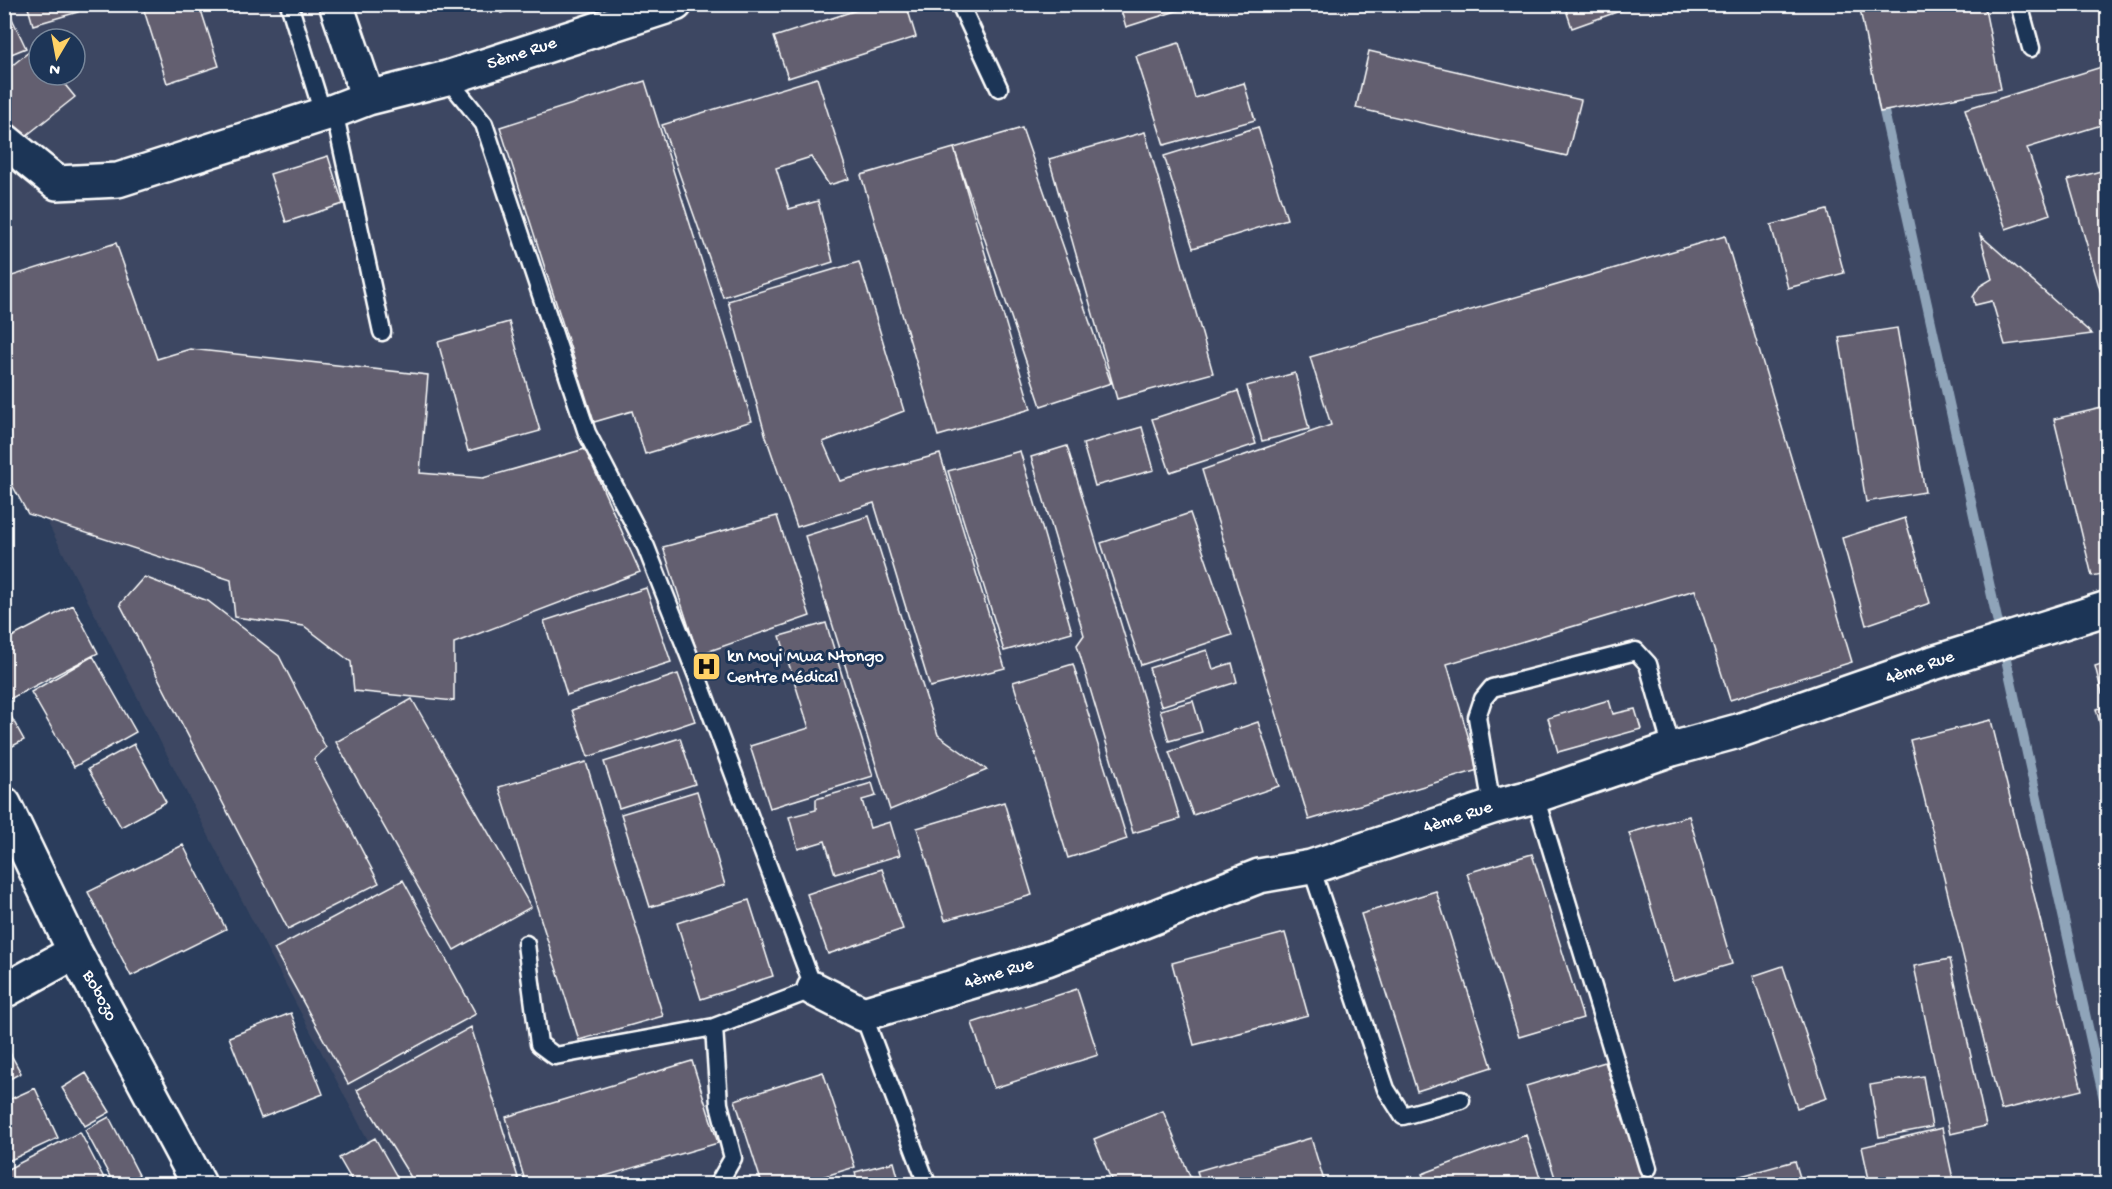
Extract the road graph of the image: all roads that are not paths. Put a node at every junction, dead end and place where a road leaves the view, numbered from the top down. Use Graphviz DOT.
graph roads {
  1 [pos="289,4"];
  2 [pos="336,4"];
  3 [pos="675,4"];
  4 [pos="960,4"];
  5 [pos="2019,4"];
  6 [pos="2031,48"];
  7 [pos="447,78"];
  8 [pos="999,88"];
  9 [pos="368,98"];
  10 [pos="328,112"];
  11 [pos="4,140"];
  12 [pos="382,332"];
  13 [pos="2108,608"];
  14 [pos="1672,749"];
  15 [pos="1535,796"];
  16 [pos="4,804"];
  17 [pos="1492,807"];
  18 [pos="1311,867"];
  19 [pos="526,944"];
  20 [pos="75,952"];
  21 [pos="814,989"];
  22 [pos="4,992"];
  23 [pos="863,1014"];
  24 [pos="714,1027"];
  25 [pos="1461,1100"];
  26 [pos="1648,1168"];
  27 [pos="199,1185"];
  28 [pos="718,1185"];
  29 [pos="927,1185"];
  1 -- 10 [label="lane"];
  2 -- 9 [label="street"];
  3 -- 7 [label="street, 5ème Rue"];
  4 -- 8 [label="lane"];
  5 -- 6 [label="lane"];
  7 -- 9 [label="street, 5ème Rue"];
  7 -- 21 [label="lane"];
  9 -- 10 [label="street, 5ème Rue"];
  10 -- 11 [label="street, 5ème Rue"];
  10 -- 12 [label="lane"];
  13 -- 14 [label="street, 4ème Rue"];
  14 -- 15 [label="street, 4ème Rue"];
  14 -- 17 [label="lane"];
  15 -- 17 [label="street, 4ème Rue"];
  15 -- 26 [label="lane"];
  16 -- 20 [label="street, Bobozo"];
  17 -- 18 [label="street, 4ème Rue"];
  18 -- 23 [label="street, 4ème Rue"];
  18 -- 25 [label="lane"];
  19 -- 24 [label="lane"];
  20 -- 22 [label="street"];
  20 -- 27 [label="street, Bobozo"];
  21 -- 23 [label="street"];
  21 -- 24 [label="lane"];
  23 -- 29 [label="lane"];
  24 -- 28 [label="lane"];
}
